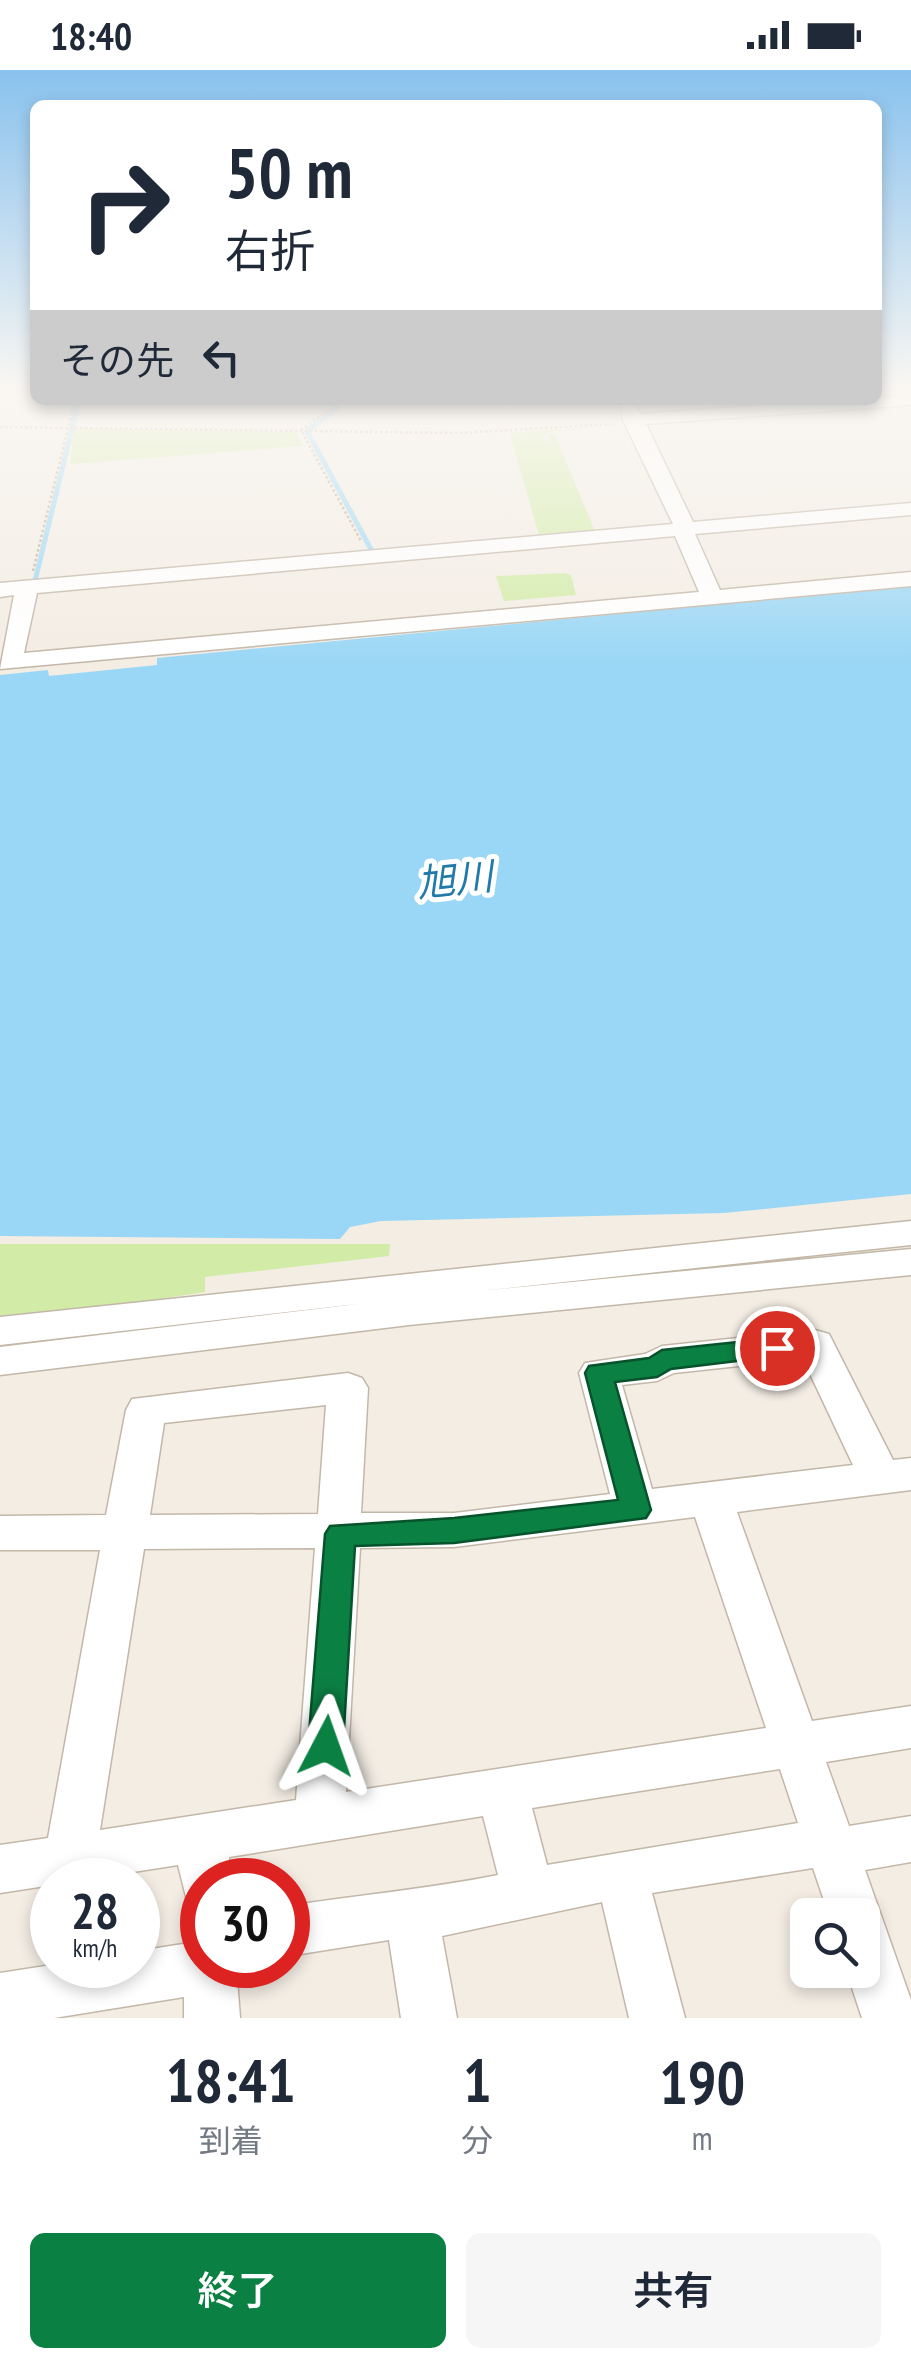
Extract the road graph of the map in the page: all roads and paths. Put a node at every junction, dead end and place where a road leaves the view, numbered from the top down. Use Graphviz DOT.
graph roads {
  1 [pos="56,480"];
  2 [pos="331,480"];
  3 [pos="664,480"];
  4 [pos="911,509"];
  5 [pos="687,530"];
  6 [pos="370,557"];
  7 [pos="911,579"];
  8 [pos="0,590"];
  9 [pos="26,590"];
  10 [pos="712,596"];
  11 [pos="4,656"];
  12 [pos="911,1233"];
  13 [pos="911,1262"];
  14 [pos="0,1332"];
  15 [pos="0,1361"];
  16 [pos="896,1476"];
  17 [pos="711,1500"];
  18 [pos="636,1510"];
  19 [pos="0,1534"];
  20 [pos="125,1534"];
  21 [pos="340,1534"];
  22 [pos="911,1727"];
  23 [pos="800,1757"];
  24 [pos="506,1803"];
  25 [pos="320,1816"];
  26 [pos="911,1839"];
  27 [pos="831,1847"];
  28 [pos="203,1857"];
  29 [pos="70,1858"];
  30 [pos="30,1864"];
  31 [pos="0,1869"];
  32 [pos="620,1874"];
  33 [pos="528,1892"];
  34 [pos="848,1898"];
  35 [pos="412,1917"];
  36 [pos="310,1928"];
  37 [pos="180,1985"];
  38 [pos="880,1988"];
  39 [pos="0,2000"];
  40 [pos="428,2018"];
  41 [pos="657,2018"];
  42 [pos="890,2018"];
  1 -- 9 [label="path"];
  2 -- 6 [label="path"];
  3 -- 5 [label="street"];
  4 -- 5 [label="street"];
  5 -- 6 [label="street"];
  5 -- 10 [label="street"];
  6 -- 9 [label="street"];
  7 -- 10 [label="street"];
  8 -- 9 [label="street"];
  9 -- 11 [label="street"];
  10 -- 11 [label="street"];
  12 -- 14 [label="street"];
  13 -- 15 [label="street"];
  16 -- 17 [label="street"];
  16 -- 18 [label="street"];
  17 -- 18 [label="street"];
  17 -- 23 [label="street"];
  18 -- 21 [label="street"];
  19 -- 20 [label="street"];
  20 -- 21 [label="street"];
  20 -- 21 [label="street"];
  20 -- 29 [label="street"];
  21 -- 25 [label="street"];
  22 -- 23 [label="street"];
  23 -- 24 [label="street"];
  23 -- 27 [label="street"];
  24 -- 25 [label="street"];
  24 -- 33 [label="street"];
  25 -- 28 [label="street"];
  26 -- 27 [label="street"];
  27 -- 32 [label="street"];
  27 -- 34 [label="street"];
  28 -- 29 [label="street"];
  30 -- 31 [label="street"];
  32 -- 33 [label="street"];
  32 -- 41 [label="street"];
  33 -- 35 [label="street"];
  35 -- 36 [label="street"];
  35 -- 40 [label="street"];
  37 -- 39 [label="street"];
  38 -- 42 [label="street"];
}
